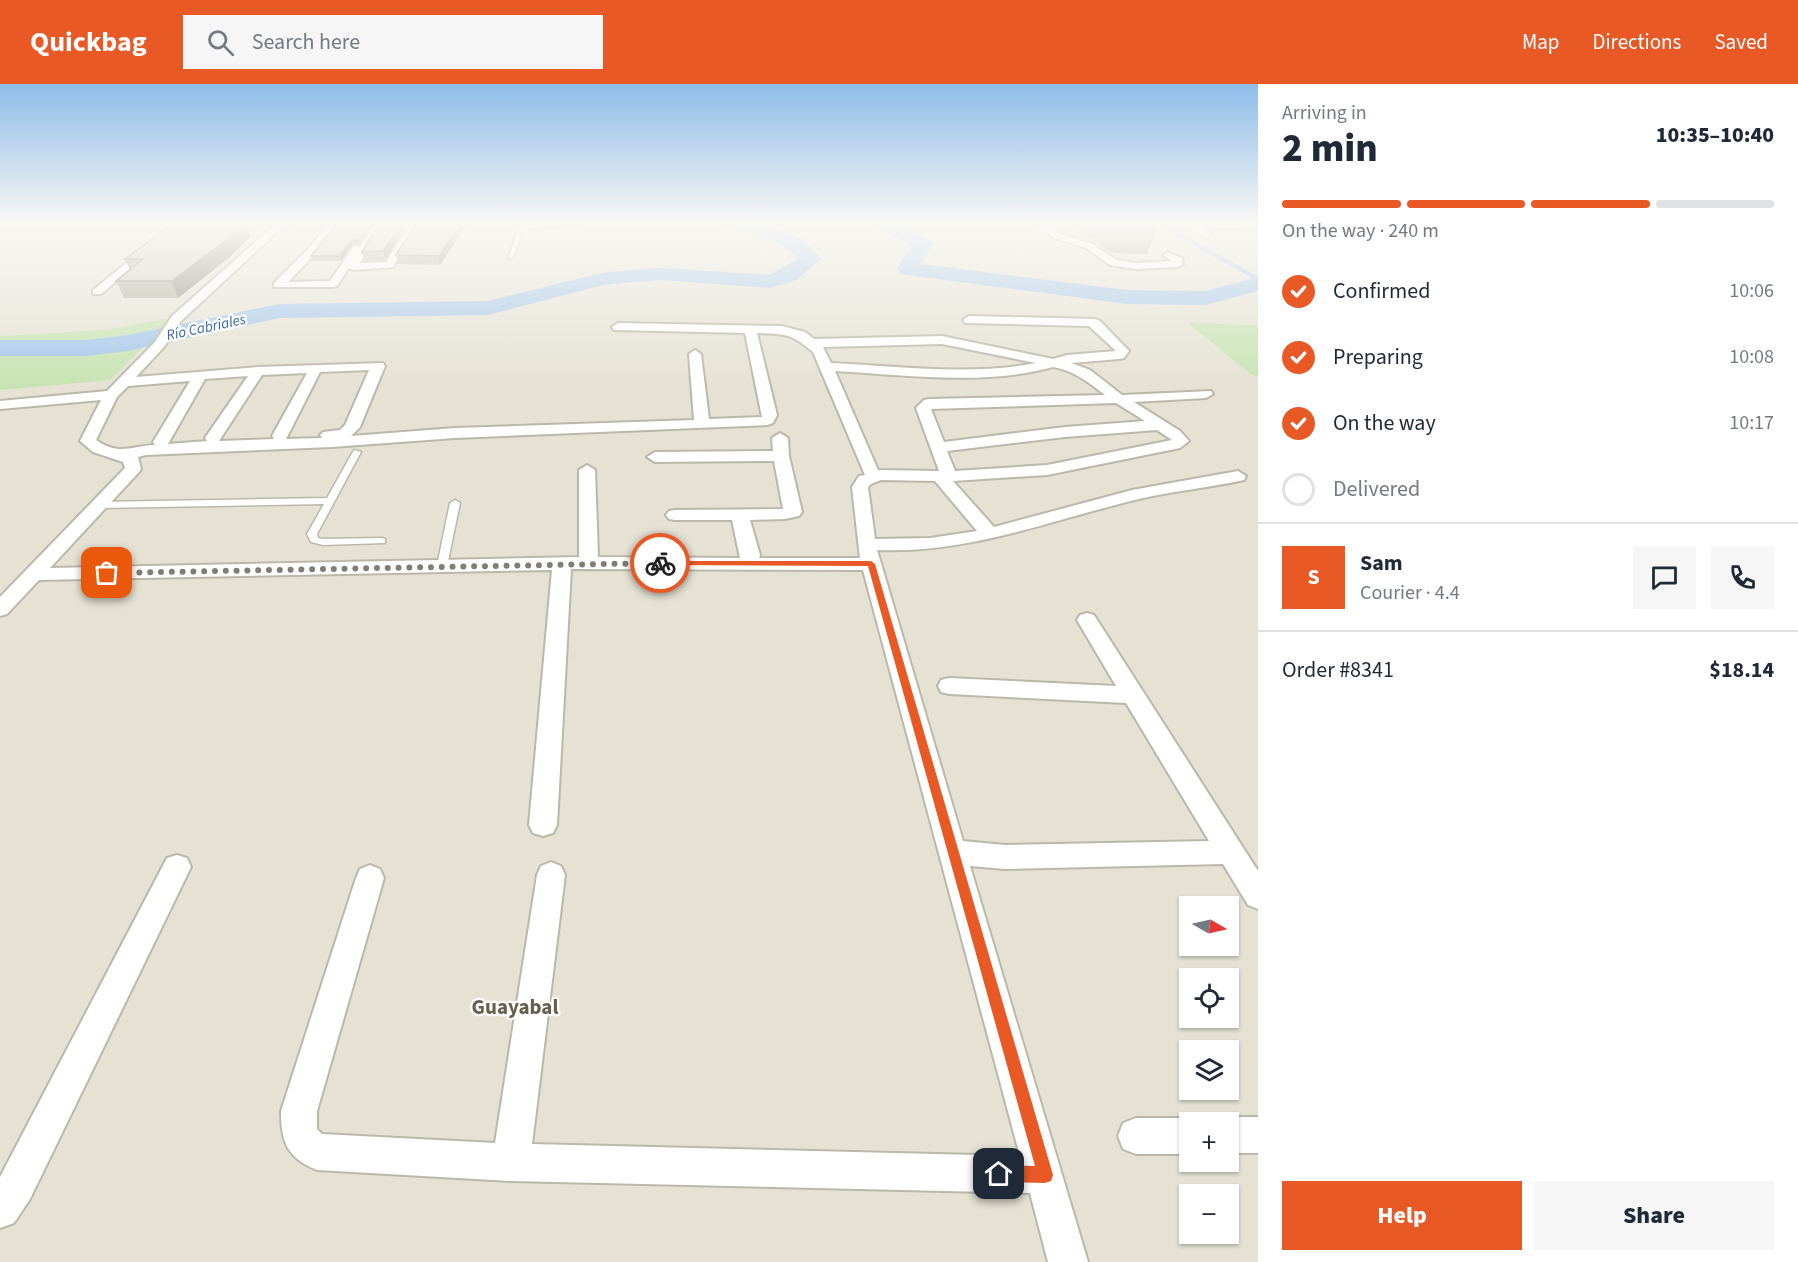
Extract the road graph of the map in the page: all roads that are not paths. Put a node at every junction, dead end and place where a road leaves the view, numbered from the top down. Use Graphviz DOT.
graph roads {
  1 [pos="116,277"];
  2 [pos="220,277"];
  3 [pos="286,277"];
  4 [pos="335,277"];
  5 [pos="97,292"];
  6 [pos="969,320"];
  7 [pos="618,327"];
  8 [pos="750,330"];
  9 [pos="813,344"];
  10 [pos="695,354"];
  11 [pos="1054,363"];
  12 [pos="826,367"];
  13 [pos="316,368"];
  14 [pos="258,371"];
  15 [pos="200,376"];
  16 [pos="123,382"];
  17 [pos="1206,394"];
  18 [pos="108,399"];
  19 [pos="1119,399"];
  20 [pos="0,405"];
  21 [pos="0,413"];
  22 [pos="702,424"];
  23 [pos="1158,425"];
  24 [pos="280,436"];
  25 [pos="213,438"];
  26 [pos="780,438"];
  27 [pos="939,447"];
  28 [pos="357,452"];
  29 [pos="121,456"];
  30 [pos="781,456"];
  31 [pos="656,457"];
  32 [pos="587,470"];
  33 [pos="874,476"];
  34 [pos="945,476"];
  35 [pos="1238,477"];
  36 [pos="328,501"];
  37 [pos="455,503"];
  38 [pos="99,505"];
  39 [pos="739,513"];
  40 [pos="675,515"];
  41 [pos="990,534"];
  42 [pos="382,541"];
  43 [pos="869,554"];
  44 [pos="748,562"];
  45 [pos="589,563"];
  46 [pos="562,564"];
  47 [pos="442,566"];
  48 [pos="35,574"];
  49 [pos="0,609"];
  50 [pos="1087,620"];
  51 [pos="949,686"];
  52 [pos="1135,695"];
  53 [pos="543,825"];
  54 [pos="952,852"];
  55 [pos="1231,852"];
  56 [pos="177,867"];
  57 [pos="550,875"];
  58 [pos="370,878"];
  59 [pos="1258,896"];
  60 [pos="1239,1135"];
  61 [pos="1258,1135"];
  62 [pos="1136,1136"];
  63 [pos="1179,1136"];
  64 [pos="512,1162"];
  65 [pos="1045,1175"];
  66 [pos="0,1209"];
  67 [pos="1068,1262"];
  1 -- 5 [label="street"];
  2 -- 16 [label="street"];
  3 -- 4 [label="street"];
  6 -- 11 [label="street"];
  7 -- 8 [label="street"];
  8 -- 9 [label="street"];
  8 -- 22 [label="street"];
  9 -- 11 [label="street"];
  9 -- 12 [label="street"];
  10 -- 22 [label="street"];
  11 -- 12 [label="street"];
  11 -- 19 [label="street"];
  12 -- 33 [label="street"];
  13 -- 14 [label="street"];
  13 -- 24 [label="street"];
  13 -- 24 [label="street"];
  14 -- 15 [label="street"];
  14 -- 25 [label="street"];
  15 -- 16 [label="street"];
  15 -- 25 [label="street"];
  16 -- 18 [label="street"];
  17 -- 19 [label="street"];
  18 -- 20 [label="street"];
  18 -- 21 [label="street"];
  18 -- 29 [label="street"];
  19 -- 23 [label="street"];
  19 -- 27 [label="street"];
  22 -- 29 [label="street"];
  23 -- 27 [label="street"];
  23 -- 34 [label="street"];
  24 -- 25 [label="street"];
  26 -- 30 [label="street"];
  27 -- 34 [label="street"];
  28 -- 36 [label="lane"];
  29 -- 38 [label="street"];
  30 -- 31 [label="street"];
  30 -- 39 [label="street"];
  32 -- 45 [label="street"];
  33 -- 34 [label="street"];
  33 -- 43 [label="street"];
  34 -- 41 [label="street"];
  35 -- 41 [label="street"];
  36 -- 38 [label="lane"];
  36 -- 42 [label="lane"];
  37 -- 47 [label="lane"];
  38 -- 48 [label="street"];
  39 -- 40 [label="street"];
  39 -- 44 [label="street"];
  41 -- 43 [label="street"];
  43 -- 44 [label="street"];
  43 -- 54 [label="street"];
  44 -- 45 [label="street"];
  45 -- 46 [label="street"];
  46 -- 47 [label="street"];
  46 -- 53 [label="street"];
  47 -- 48 [label="street"];
  48 -- 49 [label="street"];
  50 -- 52 [label="street"];
  51 -- 52 [label="street"];
  52 -- 55 [label="street"];
  54 -- 55 [label="street"];
  54 -- 65 [label="street"];
  55 -- 59 [label="street"];
  56 -- 66 [label="street"];
  57 -- 64 [label="street"];
  58 -- 64 [label="street"];
  60 -- 61 [label="street"];
  62 -- 63 [label="street"];
  64 -- 65 [label="street"];
  65 -- 67 [label="street"];
}
